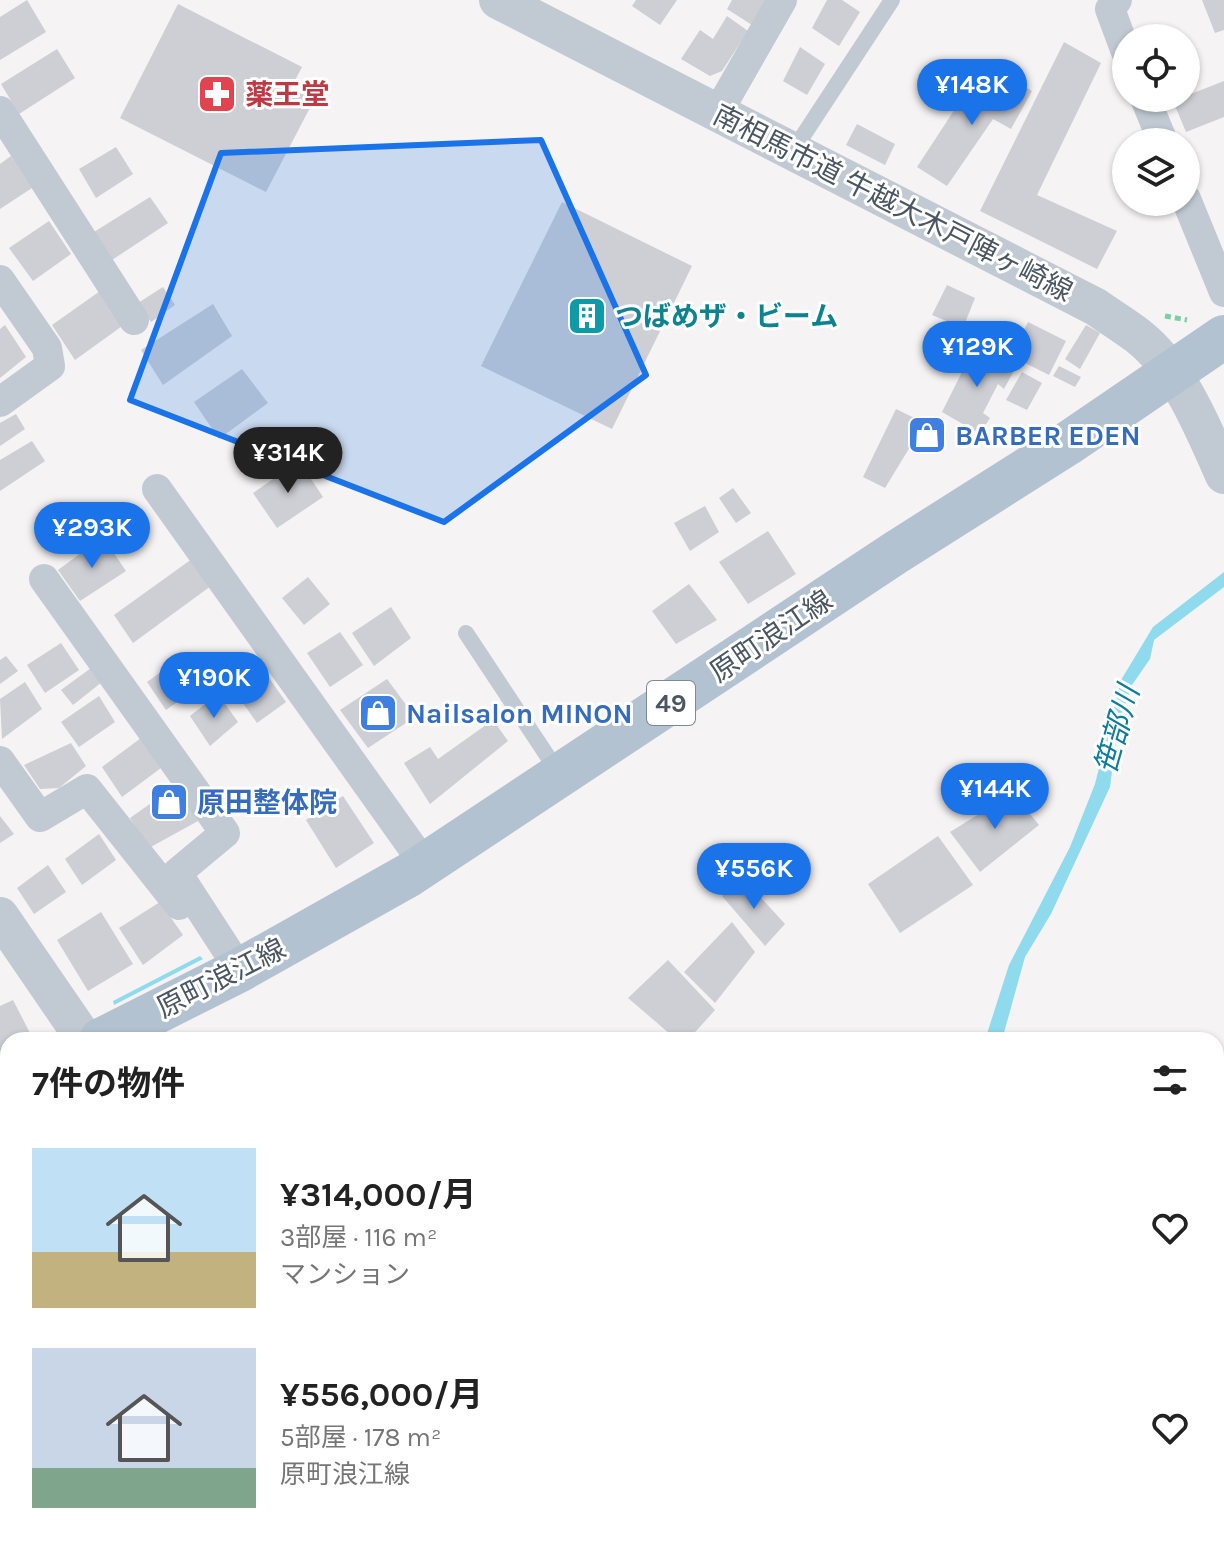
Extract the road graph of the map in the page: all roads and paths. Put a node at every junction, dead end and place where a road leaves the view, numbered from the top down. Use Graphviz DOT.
graph roads {
  1 [pos="498,0"];
  2 [pos="782,0"];
  3 [pos="892,0"];
  4 [pos="1117,0"];
  5 [pos="553,12"];
  6 [pos="1116,24"];
  7 [pos="0,111"];
  8 [pos="718,112"];
  9 [pos="793,151"];
  10 [pos="1193,216"];
  11 [pos="0,280"];
  12 [pos="1224,292"];
  13 [pos="134,320"];
  14 [pos="1224,337"];
  15 [pos="1170,373"];
  16 [pos="0,402"];
  17 [pos="1224,475"];
  18 [pos="157,489"];
  19 [pos="44,579"];
  20 [pos="466,633"];
  21 [pos="0,761"];
  22 [pos="560,776"];
  23 [pos="425,865"];
  24 [pos="0,916"];
  25 [pos="234,973"];
  26 [pos="80,1032"];
  27 [pos="117,1032"];
  1 -- 5 [label="street, 南相馬市道 牛越大木戸陣ヶ崎線"];
  2 -- 8 [label="street"];
  3 -- 9 [label="lane"];
  4 -- 6 [label="street"];
  5 -- 8 [label="street, 南相馬市道 牛越大木戸陣ヶ崎線"];
  7 -- 13 [label="street"];
  8 -- 9 [label="street, 南相馬市道 牛越大木戸陣ヶ崎線"];
  9 -- 15 [label="street, 南相馬市道 牛越大木戸陣ヶ崎線"];
  10 -- 12 [label="street"];
  11 -- 16 [label="street"];
  14 -- 15 [label="main road, 原町浪江線 / 49"];
  15 -- 17 [label="street, 南相馬市道 牛越大木戸陣ヶ崎線"];
  15 -- 22 [label="main road, 原町浪江線 / 49"];
  18 -- 23 [label="street"];
  19 -- 25 [label="street"];
  20 -- 22 [label="lane"];
  21 -- 25 [label="street"];
  22 -- 23 [label="main road, 原町浪江線 / 49"];
  23 -- 25 [label="main road, 原町浪江線 / 49"];
  24 -- 26 [label="street"];
  25 -- 27 [label="main road, 原町浪江線 / 49"];
}
